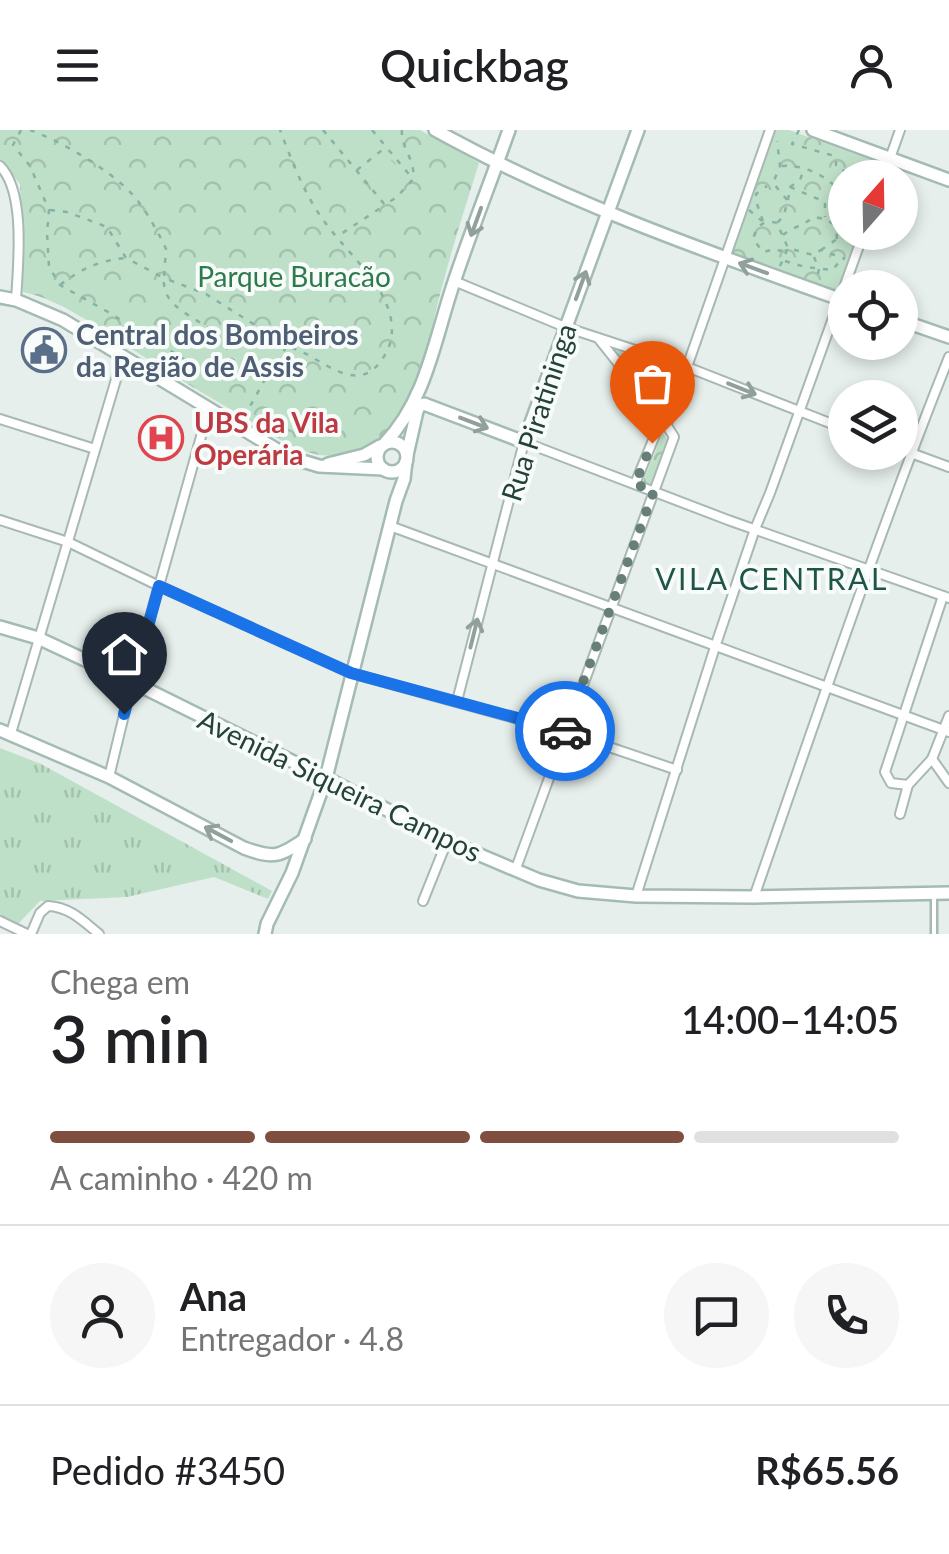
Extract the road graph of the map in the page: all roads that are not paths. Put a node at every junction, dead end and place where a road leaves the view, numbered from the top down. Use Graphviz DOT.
graph roads {
  1 [pos="435,130"];
  2 [pos="509,130"];
  3 [pos="638,130"];
  4 [pos="813,130"];
  5 [pos="900,130"];
  6 [pos="772,136"];
  7 [pos="890,158"];
  8 [pos="497,164"];
  9 [pos="0,166"];
  10 [pos="949,180"];
  11 [pos="608,214"];
  12 [pos="724,257"];
  13 [pos="454,281"];
  14 [pos="828,295"];
  15 [pos="0,296"];
  16 [pos="16,300"];
  17 [pos="918,326"];
  18 [pos="565,327"];
  19 [pos="828,336"];
  20 [pos="949,336"];
  21 [pos="598,338"];
  22 [pos="123,356"];
  23 [pos="949,357"];
  24 [pos="684,366"];
  25 [pos="209,408"];
  26 [pos="799,412"];
  27 [pos="0,420"];
  28 [pos="664,421"];
  29 [pos="828,423"];
  30 [pos="918,433"];
  31 [pos="524,442"];
  32 [pos="382,445"];
  33 [pos="95,449"];
  34 [pos="918,456"];
  35 [pos="407,458"];
  36 [pos="319,466"];
  37 [pos="949,467"];
  38 [pos="385,470"];
  39 [pos="904,470"];
  40 [pos="635,484"];
  41 [pos="654,491"];
  42 [pos="396,502"];
  43 [pos="0,520"];
  44 [pos="390,526"];
  45 [pos="755,528"];
  46 [pos="68,542"];
  47 [pos="491,565"];
  48 [pos="868,568"];
  49 [pos="159,586"];
  50 [pos="946,597"];
  51 [pos="612,609"];
  52 [pos="0,627"];
  53 [pos="38,638"];
  54 [pos="714,647"];
  55 [pos="351,673"];
  56 [pos="132,682"];
  57 [pos="826,688"];
  58 [pos="458,700"];
  59 [pos="902,715"];
  60 [pos="949,716"];
  61 [pos="947,731"];
  62 [pos="6,732"];
  63 [pos="565,732"];
  64 [pos="932,759"];
  65 [pos="678,770"];
  66 [pos="109,777"];
  67 [pos="326,778"];
  68 [pos="949,783"];
  69 [pos="908,786"];
  70 [pos="900,814"];
  71 [pos="306,839"];
  72 [pos="447,841"];
  73 [pos="516,871"];
  74 [pos="934,893"];
  75 [pos="949,893"];
  76 [pos="636,896"];
  77 [pos="754,897"];
  78 [pos="423,901"];
  79 [pos="0,921"];
  80 [pos="266,929"];
  81 [pos="29,934"];
  82 [pos="99,934"];
  83 [pos="255,934"];
  84 [pos="934,934"];
  1 -- 8 [label="main road"];
  2 -- 8 [label="main road"];
  3 -- 11 [label="main road, Rua Piratininga"];
  4 -- 7 [label="main road"];
  5 -- 7 [label="street"];
  6 -- 12 [label="street"];
  7 -- 10 [label="main road"];
  8 -- 11 [label="main road"];
  8 -- 13 [label="main road, one-way"];
  9 -- 16 [label="street"];
  11 -- 12 [label="main road"];
  18 -- 11 [label="main road, Rua Piratininga, one-way"];
  14 -- 12 [label="main road, one-way"];
  12 -- 24 [label="street"];
  13 -- 18 [label="street"];
  13 -- 32 [label="main road"];
  15 -- 16 [label="main road"];
  16 -- 22 [label="main road"];
  17 -- 20 [label="main road"];
  18 -- 21 [label="street"];
  18 -- 31 [label="main road, Rua Piratininga"];
  19 -- 26 [label="street"];
  21 -- 24 [label="street"];
  21 -- 28 [label="street"];
  22 -- 25 [label="main road"];
  22 -- 33 [label="street"];
  23 -- 30 [label="street"];
  24 -- 26 [label="street, one-way"];
  24 -- 28 [label="street"];
  25 -- 36 [label="main road"];
  25 -- 49 [label="street"];
  26 -- 29 [label="street"];
  26 -- 45 [label="street"];
  27 -- 33 [label="street"];
  28 -- 40 [label="street"];
  28 -- 41 [label="street"];
  35 -- 31 [label="main road, one-way"];
  31 -- 40 [label="street"];
  31 -- 47 [label="street, Rua Piratininga"];
  32 -- 35 [label="main road"];
  32 -- 36 [label="main road"];
  32 -- 38 [label="main road"];
  33 -- 46 [label="street"];
  34 -- 37 [label="street"];
  35 -- 38 [label="main road"];
  35 -- 42 [label="main road"];
  36 -- 38 [label="main road"];
  38 -- 42 [label="main road"];
  39 -- 48 [label="street"];
  40 -- 41 [label="street"];
  41 -- 45 [label="street"];
  41 -- 51 [label="street"];
  42 -- 44 [label="main road"];
  43 -- 46 [label="street"];
  44 -- 47 [label="street"];
  44 -- 55 [label="main road"];
  45 -- 48 [label="street"];
  45 -- 54 [label="street"];
  46 -- 49 [label="street"];
  46 -- 53 [label="street"];
  47 -- 51 [label="street"];
  58 -- 47 [label="street, Rua Piratininga, one-way"];
  48 -- 50 [label="street"];
  48 -- 57 [label="street"];
  49 -- 55 [label="street"];
  49 -- 56 [label="street"];
  50 -- 59 [label="street"];
  51 -- 54 [label="street"];
  51 -- 63 [label="street"];
  52 -- 53 [label="main road, Avenida Siqueira Campos"];
  53 -- 56 [label="main road, Avenida Siqueira Campos"];
  53 -- 62 [label="street"];
  54 -- 57 [label="street"];
  54 -- 65 [label="street"];
  55 -- 58 [label="street"];
  55 -- 67 [label="main road"];
  56 -- 66 [label="street"];
  56 -- 67 [label="main road, Avenida Siqueira Campos"];
  57 -- 59 [label="street"];
  57 -- 77 [label="street"];
  58 -- 63 [label="street"];
  59 -- 61 [label="street"];
  59 -- 69 [label="street"];
  60 -- 61 [label="street"];
  61 -- 64 [label="street"];
  62 -- 66 [label="main road"];
  63 -- 65 [label="street"];
  63 -- 73 [label="street"];
  64 -- 68 [label="street"];
  64 -- 69 [label="street"];
  65 -- 76 [label="street"];
  71 -- 66 [label="main road, one-way"];
  67 -- 71 [label="main road"];
  67 -- 72 [label="main road, Avenida Siqueira Campos"];
  69 -- 70 [label="street"];
  71 -- 80 [label="main road"];
  72 -- 73 [label="main road, Avenida Siqueira Campos"];
  72 -- 78 [label="street"];
  73 -- 76 [label="main road, Avenida Siqueira Campos"];
  74 -- 75 [label="main road, Avenida Siqueira Campos"];
  74 -- 77 [label="main road, Avenida Siqueira Campos"];
  74 -- 84 [label="lane"];
  76 -- 77 [label="main road, Avenida Siqueira Campos"];
  79 -- 81 [label="street"];
  80 -- 83 [label="main road"];
  81 -- 82 [label="street"];
}
